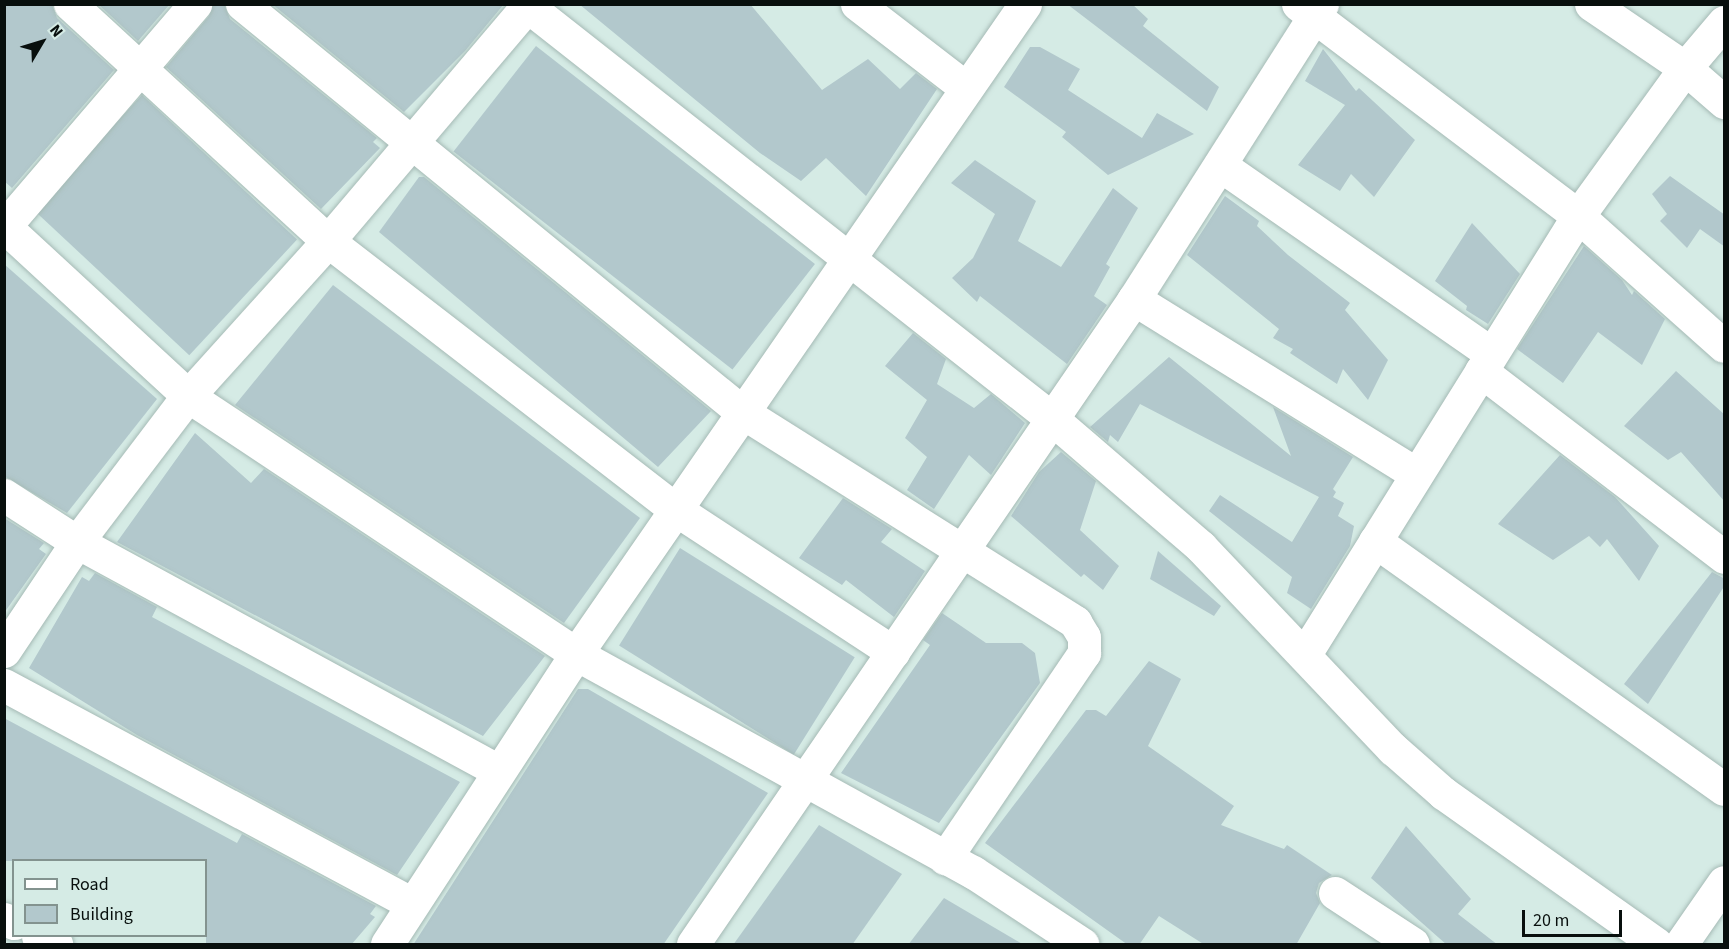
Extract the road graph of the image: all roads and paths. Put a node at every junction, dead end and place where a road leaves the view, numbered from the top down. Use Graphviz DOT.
graph roads {
  1 [pos="70,4"];
  2 [pos="195,4"];
  3 [pos="242,4"];
  4 [pos="857,4"];
  5 [pos="1025,4"];
  6 [pos="1592,4"];
  7 [pos="527,5"];
  8 [pos="1310,8"];
  9 [pos="1725,22"];
  10 [pos="1685,68"];
  11 [pos="139,69"];
  12 [pos="966,88"];
  13 [pos="1725,102"];
  14 [pos="411,143"];
  15 [pos="1220,165"];
  16 [pos="1578,216"];
  17 [pos="5,226"];
  18 [pos="328,241"];
  19 [pos="846,261"];
  20 [pos="1134,299"];
  21 [pos="1725,346"];
  22 [pos="1486,362"];
  23 [pos="188,396"];
  24 [pos="742,412"];
  25 [pos="1050,417"];
  26 [pos="1416,474"];
  27 [pos="4,495"];
  28 [pos="675,509"];
  29 [pos="1375,541"];
  30 [pos="77,542"];
  31 [pos="962,550"];
  32 [pos="1725,557"];
  33 [pos="4,651"];
  34 [pos="893,652"];
  35 [pos="576,654"];
  36 [pos="1305,654"];
  37 [pos="4,685"];
  38 [pos="499,771"];
  39 [pos="804,783"];
  40 [pos="1725,789"];
  41 [pos="945,858"];
  42 [pos="1725,882"];
  43 [pos="1335,893"];
  44 [pos="411,904"];
  45 [pos="40,937"];
  46 [pos="56,945"];
  47 [pos="387,945"];
  48 [pos="693,945"];
  49 [pos="1082,945"];
  50 [pos="1413,945"];
  51 [pos="1656,945"];
  52 [pos="1681,945"];
  1 -- 11 [label="street"];
  2 -- 11 [label="street"];
  3 -- 14 [label="street"];
  4 -- 12 [label="street"];
  5 -- 12 [label="street"];
  6 -- 10 [label="street"];
  7 -- 14 [label="street"];
  7 -- 19 [label="street"];
  8 -- 15 [label="street"];
  8 -- 16 [label="street"];
  9 -- 10 [label="street"];
  10 -- 13 [label="street"];
  10 -- 16 [label="street"];
  11 -- 17 [label="street"];
  11 -- 18 [label="street"];
  12 -- 19 [label="street"];
  14 -- 18 [label="street"];
  14 -- 24 [label="street"];
  15 -- 20 [label="street"];
  15 -- 22 [label="street"];
  16 -- 21 [label="street"];
  16 -- 22 [label="street"];
  17 -- 23 [label="street"];
  18 -- 23 [label="street"];
  18 -- 28 [label="street"];
  19 -- 24 [label="street"];
  19 -- 25 [label="street"];
  20 -- 25 [label="street"];
  20 -- 26 [label="street"];
  22 -- 26 [label="street"];
  22 -- 32 [label="street"];
  23 -- 30 [label="street"];
  23 -- 35 [label="street"];
  24 -- 28 [label="street"];
  24 -- 31 [label="street"];
  25 -- 31 [label="street"];
  25 -- 36 [label="street"];
  26 -- 29 [label="street"];
  27 -- 30 [label="street"];
  28 -- 34 [label="street"];
  28 -- 35 [label="street"];
  29 -- 36 [label="street"];
  29 -- 40 [label="street"];
  30 -- 33 [label="street"];
  30 -- 38 [label="street"];
  31 -- 34 [label="street"];
  31 -- 41 [label="street"];
  34 -- 39 [label="street"];
  35 -- 38 [label="street"];
  35 -- 39 [label="street"];
  36 -- 51 [label="street"];
  37 -- 44 [label="street"];
  38 -- 44 [label="street"];
  39 -- 41 [label="street"];
  39 -- 48 [label="street"];
  41 -- 49 [label="street"];
  42 -- 52 [label="street"];
  43 -- 50 [label="street"];
  44 -- 47 [label="street"];
  45 -- 46 [label="street"];
}
